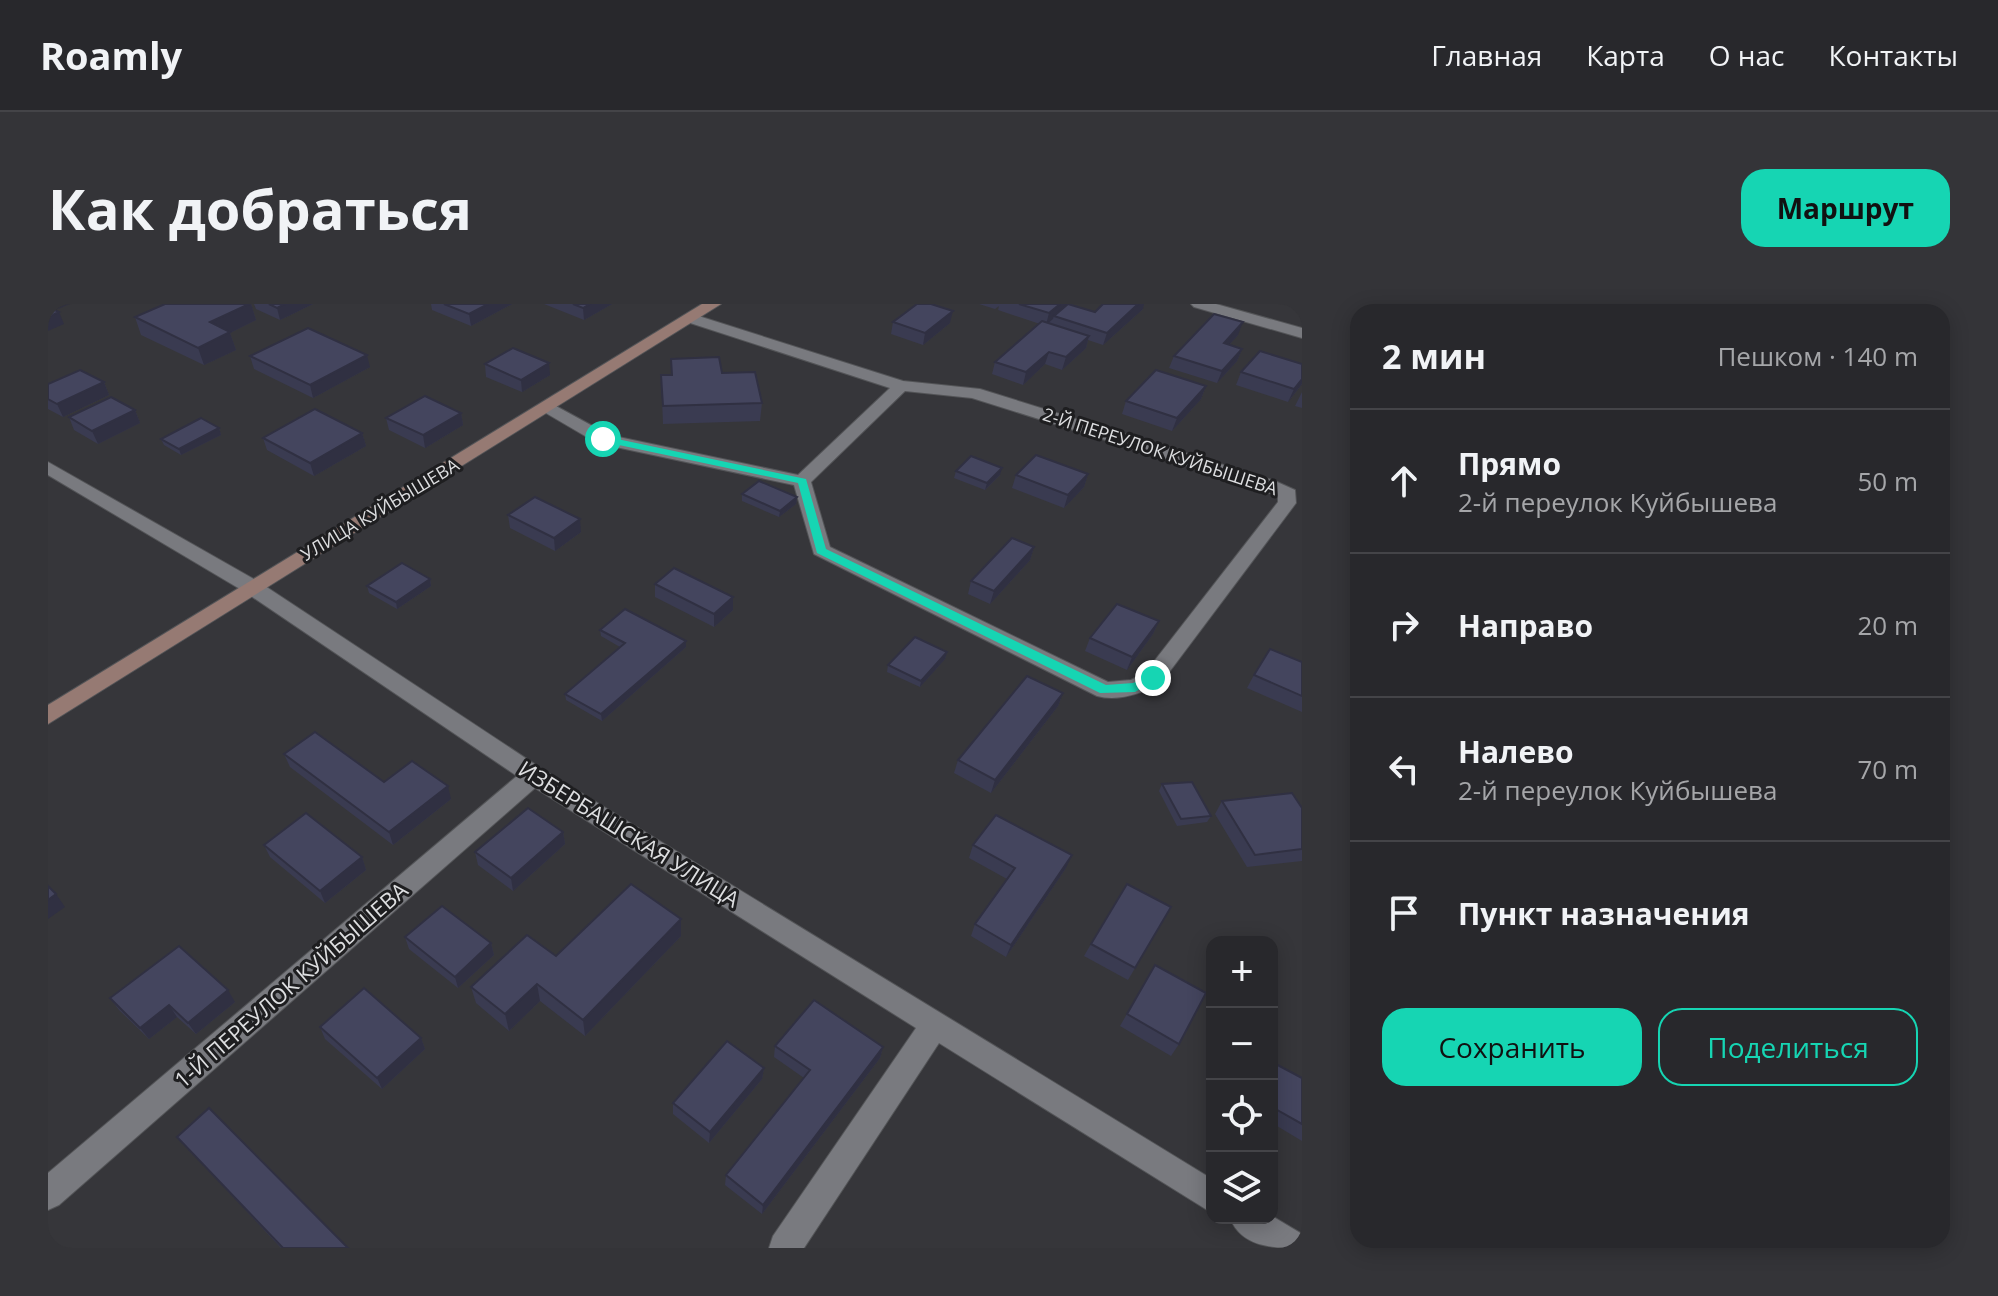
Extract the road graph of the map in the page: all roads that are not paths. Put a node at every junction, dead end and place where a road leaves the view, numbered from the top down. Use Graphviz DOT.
graph roads {
  1 [pos="713,304"];
  2 [pos="1199,304"];
  3 [pos="689,318"];
  4 [pos="1302,333"];
  5 [pos="901,386"];
  6 [pos="548,409"];
  7 [pos="48,467"];
  8 [pos="802,481"];
  9 [pos="252,587"];
  10 [pos="48,716"];
  11 [pos="534,775"];
  12 [pos="934,1025"];
  13 [pos="1206,1193"];
  14 [pos="48,1194"];
  15 [pos="1256,1224"];
  16 [pos="785,1248"];
  17 [pos="1294,1248"];
  1 -- 3 [label="street, УЛИЦА КУЙБЫШЕВА"];
  2 -- 4 [label="street"];
  3 -- 5 [label="street, 2-Й ПЕРЕУЛОК КУЙБЫШЕВА"];
  3 -- 6 [label="street, УЛИЦА КУЙБЫШЕВА"];
  5 -- 8 [label="street"];
  5 -- 8 [label="street, 2-Й ПЕРЕУЛОК КУЙБЫШЕВА"];
  6 -- 8 [label="street"];
  6 -- 9 [label="street, УЛИЦА КУЙБЫШЕВА"];
  7 -- 9 [label="street, ИЗБЕРБАШСКАЯ УЛИЦА"];
  9 -- 10 [label="street, УЛИЦА КУЙБЫШЕВА"];
  9 -- 11 [label="street, ИЗБЕРБАШСКАЯ УЛИЦА"];
  11 -- 12 [label="street, ИЗБЕРБАШСКАЯ УЛИЦА"];
  11 -- 14 [label="street, 1-Й ПЕРЕУЛОК КУЙБЫШЕВА"];
  12 -- 13 [label="street, ИЗБЕРБАШСКАЯ УЛИЦА"];
  12 -- 16 [label="street"];
  15 -- 17 [label="street"];
}
